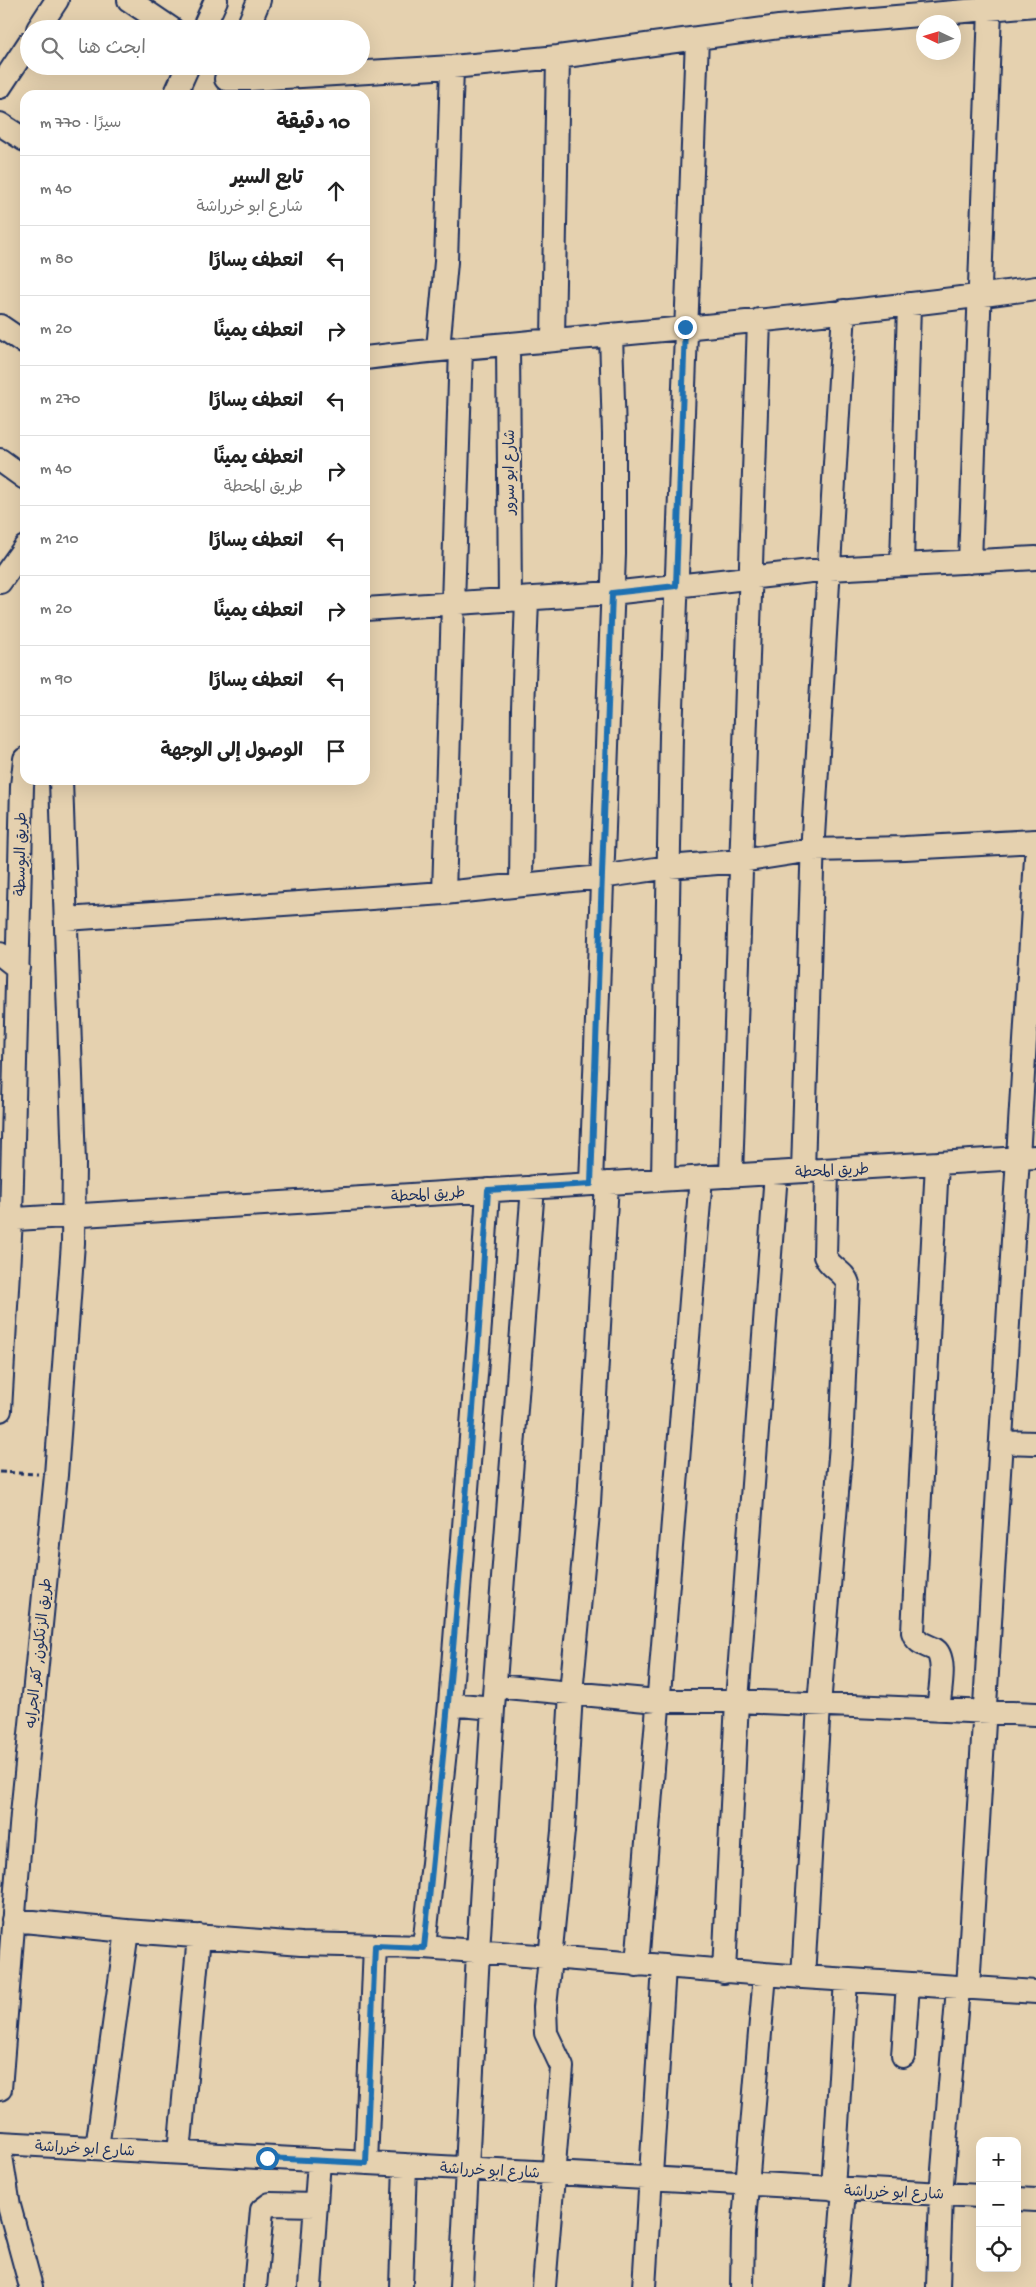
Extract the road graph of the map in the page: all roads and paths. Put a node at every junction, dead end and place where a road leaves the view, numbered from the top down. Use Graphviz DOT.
graph roads {
  1 [pos="57,0"];
  2 [pos="128,0"];
  3 [pos="216,0"];
  4 [pos="259,0"];
  5 [pos="1036,5"];
  6 [pos="990,8"];
  7 [pos="44,20"];
  8 [pos="158,20"];
  9 [pos="207,20"];
  10 [pos="251,20"];
  11 [pos="697,38"];
  12 [pos="558,56"];
  13 [pos="20,57"];
  14 [pos="452,66"];
  15 [pos="184,75"];
  16 [pos="225,80"];
  17 [pos="316,85"];
  18 [pos="0,87"];
  19 [pos="178,90"];
  20 [pos="0,124"];
  21 [pos="20,137"];
  22 [pos="1036,288"];
  23 [pos="981,296"];
  24 [pos="909,304"];
  25 [pos="844,311"];
  26 [pos="759,320"];
  27 [pos="0,326"];
  28 [pos="685,327"];
  29 [pos="611,335"];
  30 [pos="553,339"];
  31 [pos="20,340"];
  32 [pos="508,344"];
  33 [pos="462,348"];
  34 [pos="438,349"];
  35 [pos="370,357"];
  36 [pos="0,460"];
  37 [pos="20,474"];
  38 [pos="13,555"];
  39 [pos="1036,558"];
  40 [pos="970,562"];
  41 [pos="902,565"];
  42 [pos="829,569"];
  43 [pos="750,578"];
  44 [pos="0,582"];
  45 [pos="676,586"];
  46 [pos="612,593"];
  47 [pos="518,599"];
  48 [pos="452,604"];
  49 [pos="370,610"];
  50 [pos="22,785"];
  51 [pos="61,785"];
  52 [pos="1036,841"];
  53 [pos="812,850"];
  54 [pos="1036,858"];
  55 [pos="741,861"];
  56 [pos="669,867"];
  57 [pos="601,877"];
  58 [pos="521,884"];
  59 [pos="444,893"];
  60 [pos="66,919"];
  61 [pos="0,954"];
  62 [pos="18,968"];
  63 [pos="8,1074"];
  64 [pos="1027,1158"];
  65 [pos="938,1164"];
  66 [pos="827,1170"];
  67 [pos="804,1171"];
  68 [pos="776,1173"];
  69 [pos="731,1176"];
  70 [pos="701,1177"];
  71 [pos="663,1179"];
  72 [pos="599,1183"];
  73 [pos="533,1187"];
  74 [pos="488,1190"];
  75 [pos="74,1216"];
  76 [pos="13,1219"];
  77 [pos="0,1410"];
  78 [pos="1001,1442"];
  79 [pos="1036,1443"];
  80 [pos="0,1472"];
  81 [pos="56,1475"];
  82 [pos="495,1686"];
  83 [pos="571,1693"];
  84 [pos="658,1701"];
  85 [pos="737,1701"];
  86 [pos="450,1704"];
  87 [pos="819,1705"];
  88 [pos="493,1708"];
  89 [pos="938,1710"];
  90 [pos="987,1712"];
  91 [pos="1036,1714"];
  92 [pos="13,1920"];
  93 [pos="127,1931"];
  94 [pos="199,1936"];
  95 [pos="375,1946"];
  96 [pos="424,1948"];
  97 [pos="478,1952"];
  98 [pos="550,1958"];
  99 [pos="637,1964"];
  100 [pos="664,1967"];
  101 [pos="724,1972"];
  102 [pos="765,1974"];
  103 [pos="802,1977"];
  104 [pos="846,1980"];
  105 [pos="908,1984"];
  106 [pos="963,1988"];
  107 [pos="1036,1992"];
  108 [pos="903,2056"];
  109 [pos="0,2075"];
  110 [pos="0,2143"];
  111 [pos="97,2148"];
  112 [pos="0,2150"];
  113 [pos="179,2153"];
  114 [pos="319,2161"];
  115 [pos="366,2163"];
  116 [pos="405,2166"];
  117 [pos="467,2169"];
  118 [pos="554,2174"];
  119 [pos="650,2179"];
  120 [pos="748,2185"];
  121 [pos="838,2190"];
  122 [pos="941,2194"];
  123 [pos="976,2196"];
  124 [pos="1021,2199"];
  125 [pos="1036,2200"];
  126 [pos="316,2205"];
  127 [pos="4,2207"];
  128 [pos="31,2287"];
  129 [pos="255,2287"];
  130 [pos="310,2287"];
  131 [pos="401,2287"];
  132 [pos="461,2287"];
  133 [pos="544,2287"];
  134 [pos="644,2287"];
  135 [pos="742,2287"];
  136 [pos="836,2287"];
  137 [pos="938,2287"];
  1 -- 7 [label="street"];
  2 -- 8 [label="street"];
  3 -- 9 [label="street"];
  4 -- 10 [label="street"];
  5 -- 6 [label="street"];
  6 -- 11 [label="street"];
  6 -- 23 [label="street"];
  11 -- 12 [label="street"];
  11 -- 28 [label="street"];
  12 -- 14 [label="street"];
  12 -- 30 [label="street"];
  13 -- 18 [label="street"];
  14 -- 17 [label="street"];
  14 -- 34 [label="street"];
  15 -- 19 [label="street"];
  16 -- 17 [label="street"];
  20 -- 21 [label="street"];
  22 -- 23 [label="street"];
  23 -- 24 [label="street"];
  23 -- 40 [label="street"];
  24 -- 25 [label="street"];
  24 -- 41 [label="street"];
  25 -- 26 [label="street"];
  25 -- 42 [label="street"];
  26 -- 28 [label="street"];
  26 -- 43 [label="street"];
  27 -- 31 [label="street"];
  28 -- 29 [label="street"];
  28 -- 45 [label="street"];
  29 -- 30 [label="street"];
  29 -- 46 [label="street"];
  30 -- 32 [label="street"];
  32 -- 33 [label="street"];
  32 -- 47 [label="street, شارع ابو سرور"];
  33 -- 34 [label="street"];
  33 -- 48 [label="street"];
  34 -- 35 [label="street"];
  36 -- 37 [label="street"];
  38 -- 44 [label="street"];
  39 -- 40 [label="street"];
  40 -- 41 [label="street"];
  41 -- 42 [label="street"];
  42 -- 43 [label="street"];
  42 -- 53 [label="street"];
  43 -- 45 [label="street"];
  43 -- 55 [label="street"];
  45 -- 46 [label="street"];
  45 -- 56 [label="street"];
  46 -- 47 [label="street"];
  46 -- 57 [label="street"];
  47 -- 48 [label="street"];
  47 -- 58 [label="street, شارع ابو سرور"];
  48 -- 49 [label="street"];
  48 -- 59 [label="street"];
  50 -- 62 [label="street, طريق البوسطة"];
  51 -- 60 [label="street"];
  52 -- 53 [label="street"];
  53 -- 55 [label="street"];
  53 -- 67 [label="street"];
  54 -- 64 [label="street"];
  55 -- 56 [label="street"];
  55 -- 69 [label="street"];
  56 -- 57 [label="street"];
  56 -- 71 [label="street"];
  57 -- 58 [label="street"];
  57 -- 72 [label="street"];
  58 -- 59 [label="street"];
  59 -- 60 [label="street"];
  60 -- 75 [label="street"];
  61 -- 62 [label="street"];
  62 -- 63 [label="street, طريق البوسطة"];
  63 -- 76 [label="street, طريق البوسطة"];
  64 -- 65 [label="street, طريق المحطة"];
  64 -- 78 [label="street"];
  65 -- 66 [label="street, طريق المحطة"];
  65 -- 89 [label="street"];
  66 -- 67 [label="street, طريق المحطة"];
  66 -- 87 [label="street"];
  67 -- 68 [label="street, طريق المحطة"];
  68 -- 69 [label="street, طريق المحطة"];
  68 -- 85 [label="street"];
  69 -- 70 [label="street, طريق المحطة"];
  70 -- 71 [label="street, طريق المحطة"];
  70 -- 84 [label="street"];
  71 -- 72 [label="street, طريق المحطة"];
  72 -- 73 [label="street, طريق المحطة"];
  72 -- 83 [label="street"];
  73 -- 74 [label="street, طريق المحطة"];
  73 -- 82 [label="street"];
  74 -- 75 [label="street, طريق المحطة"];
  74 -- 86 [label="street"];
  75 -- 76 [label="street, طريق المحطة"];
  75 -- 81 [label="street, طريق الزنكلون, كفر الجرايه"];
  76 -- 77 [label="street, طريق البوسطة"];
  78 -- 79 [label="street"];
  78 -- 90 [label="street"];
  80 -- 81 [label="path"];
  81 -- 92 [label="street, طريق الزنكلون, كفر الجرايه"];
  82 -- 83 [label="street"];
  82 -- 88 [label="street"];
  83 -- 84 [label="street"];
  83 -- 98 [label="street"];
  84 -- 85 [label="street"];
  84 -- 99 [label="street"];
  85 -- 87 [label="street"];
  85 -- 101 [label="street"];
  86 -- 88 [label="street"];
  86 -- 96 [label="street"];
  87 -- 89 [label="street"];
  87 -- 103 [label="street"];
  88 -- 97 [label="street"];
  89 -- 90 [label="street"];
  90 -- 91 [label="street"];
  90 -- 106 [label="street"];
  92 -- 93 [label="street"];
  92 -- 109 [label="street, طريق الزنكلون, كفر الجرايه"];
  93 -- 94 [label="street"];
  93 -- 111 [label="street"];
  94 -- 95 [label="street"];
  94 -- 113 [label="street"];
  95 -- 96 [label="street"];
  95 -- 115 [label="street"];
  96 -- 97 [label="street"];
  97 -- 98 [label="street"];
  97 -- 117 [label="street"];
  98 -- 99 [label="street"];
  98 -- 118 [label="street"];
  99 -- 100 [label="street"];
  100 -- 101 [label="street"];
  100 -- 119 [label="street"];
  101 -- 102 [label="street"];
  102 -- 103 [label="street"];
  102 -- 120 [label="street"];
  103 -- 104 [label="street"];
  104 -- 105 [label="street"];
  104 -- 121 [label="street"];
  105 -- 106 [label="street"];
  105 -- 108 [label="street"];
  106 -- 107 [label="street"];
  106 -- 122 [label="street"];
  110 -- 111 [label="street, شارع ابو خرراشة"];
  111 -- 113 [label="street, شارع ابو خرراشة"];
  112 -- 127 [label="street"];
  113 -- 114 [label="street, شارع ابو خرراشة"];
  114 -- 115 [label="street, شارع ابو خرراشة"];
  114 -- 126 [label="street"];
  115 -- 116 [label="street, شارع ابو خرراشة"];
  116 -- 117 [label="street, شارع ابو خرراشة"];
  116 -- 131 [label="street"];
  117 -- 118 [label="street, شارع ابو خرراشة"];
  117 -- 132 [label="street"];
  118 -- 119 [label="street, شارع ابو خرراشة"];
  118 -- 133 [label="street"];
  119 -- 120 [label="street, شارع ابو خرراشة"];
  119 -- 134 [label="street"];
  120 -- 121 [label="street, شارع ابو خرراشة"];
  120 -- 135 [label="street"];
  121 -- 122 [label="street, شارع ابو خرراشة"];
  121 -- 136 [label="street"];
  122 -- 123 [label="street, شارع ابو خرراشة"];
  122 -- 137 [label="street"];
  124 -- 125 [label="street"];
  126 -- 129 [label="street"];
  126 -- 130 [label="street"];
  127 -- 128 [label="street"];
}
